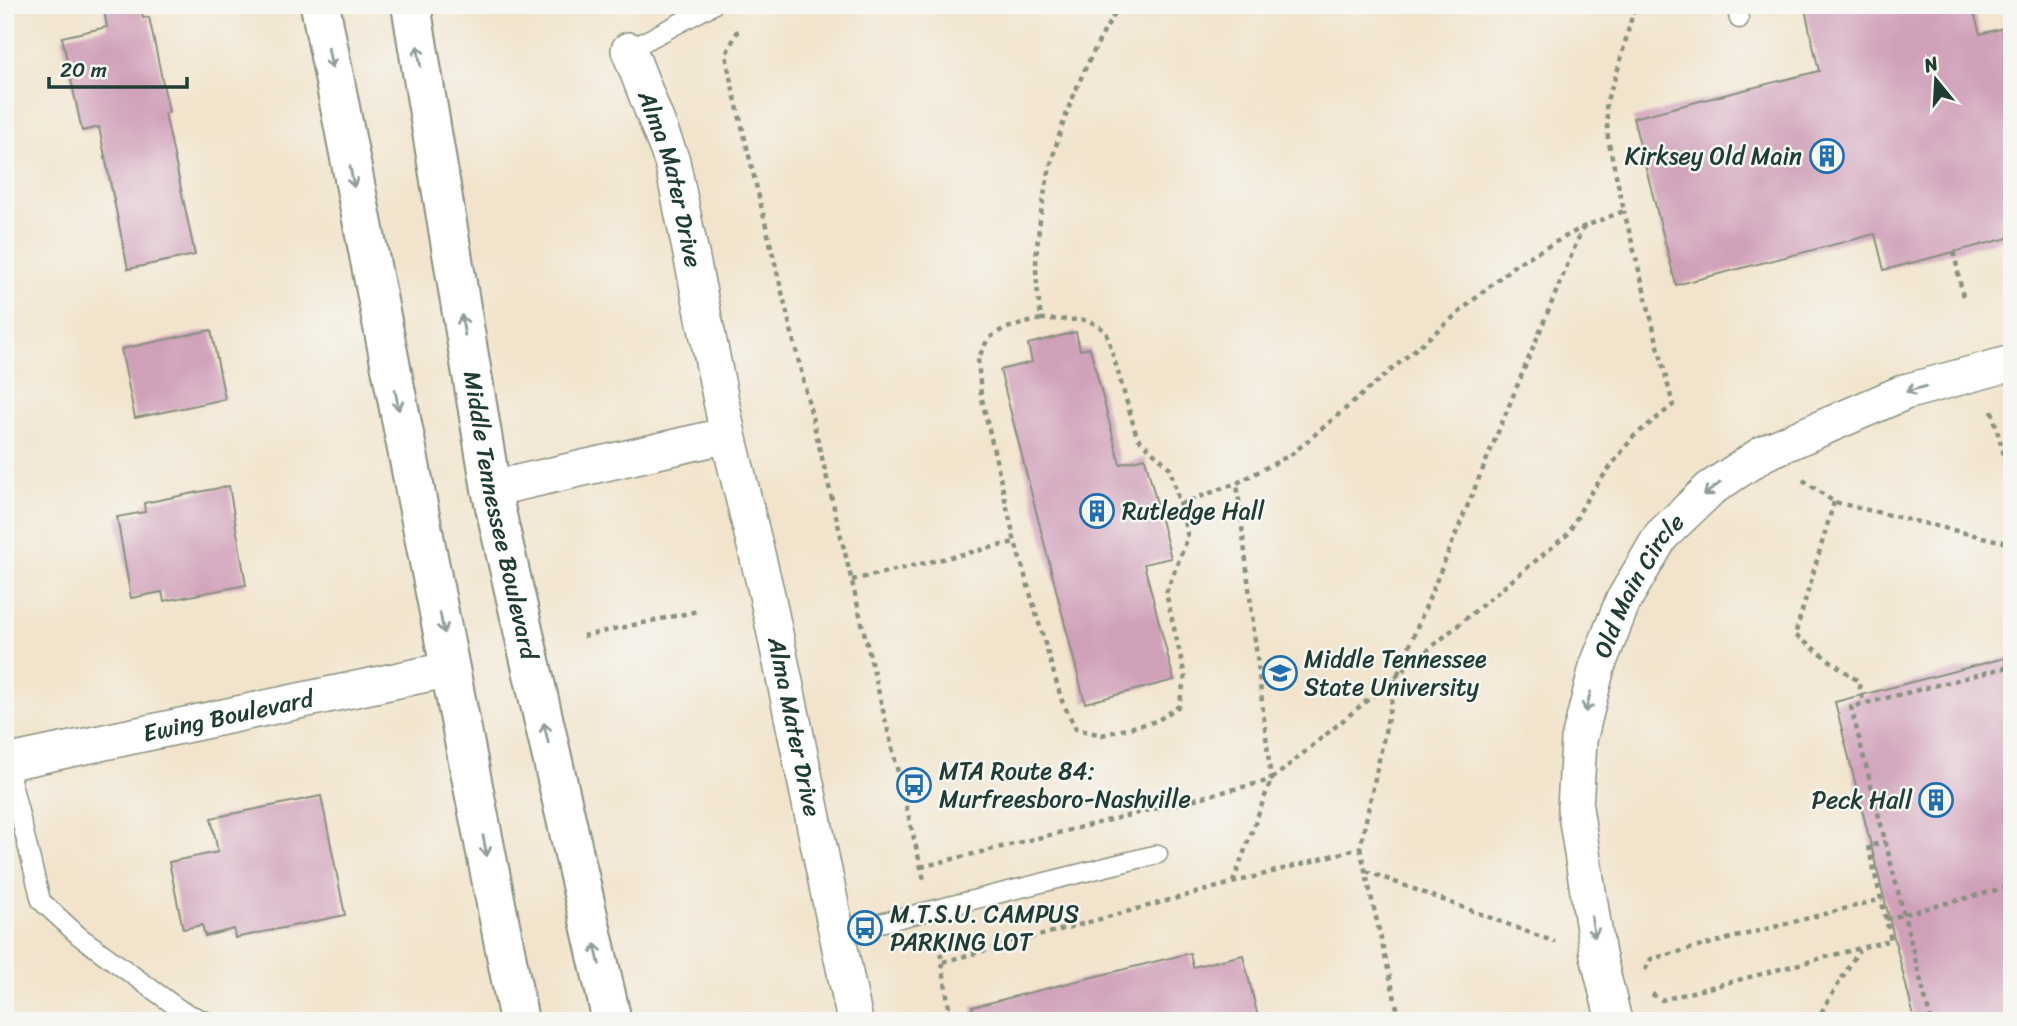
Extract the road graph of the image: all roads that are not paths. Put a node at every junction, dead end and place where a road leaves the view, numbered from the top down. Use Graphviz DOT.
graph roads {
  1 [pos="320,5"];
  2 [pos="411,5"];
  3 [pos="713,5"];
  4 [pos="629,50"];
  5 [pos="2012,363"];
  6 [pos="728,435"];
  7 [pos="491,489"];
  8 [pos="451,668"];
  9 [pos="6,763"];
  10 [pos="1158,854"];
  11 [pos="836,934"];
  12 [pos="206,1021"];
  13 [pos="519,1021"];
  14 [pos="612,1021"];
  15 [pos="855,1021"];
  16 [pos="1614,1021"];
  1 -- 8 [label="main road, one-way"];
  7 -- 2 [label="main road, Middle Tennessee Boulevard, one-way"];
  3 -- 4 [label="lane"];
  4 -- 6 [label="street, Alma Mater Drive"];
  5 -- 16 [label="street, Old Main Circle, one-way"];
  6 -- 7 [label="street"];
  6 -- 11 [label="street, Alma Mater Drive"];
  14 -- 7 [label="main road, Middle Tennessee Boulevard, one-way"];
  8 -- 9 [label="street, Ewing Boulevard"];
  8 -- 13 [label="main road, one-way"];
  9 -- 12 [label="lane"];
  10 -- 11 [label="lane"];
  11 -- 15 [label="street, Alma Mater Drive"];
}
